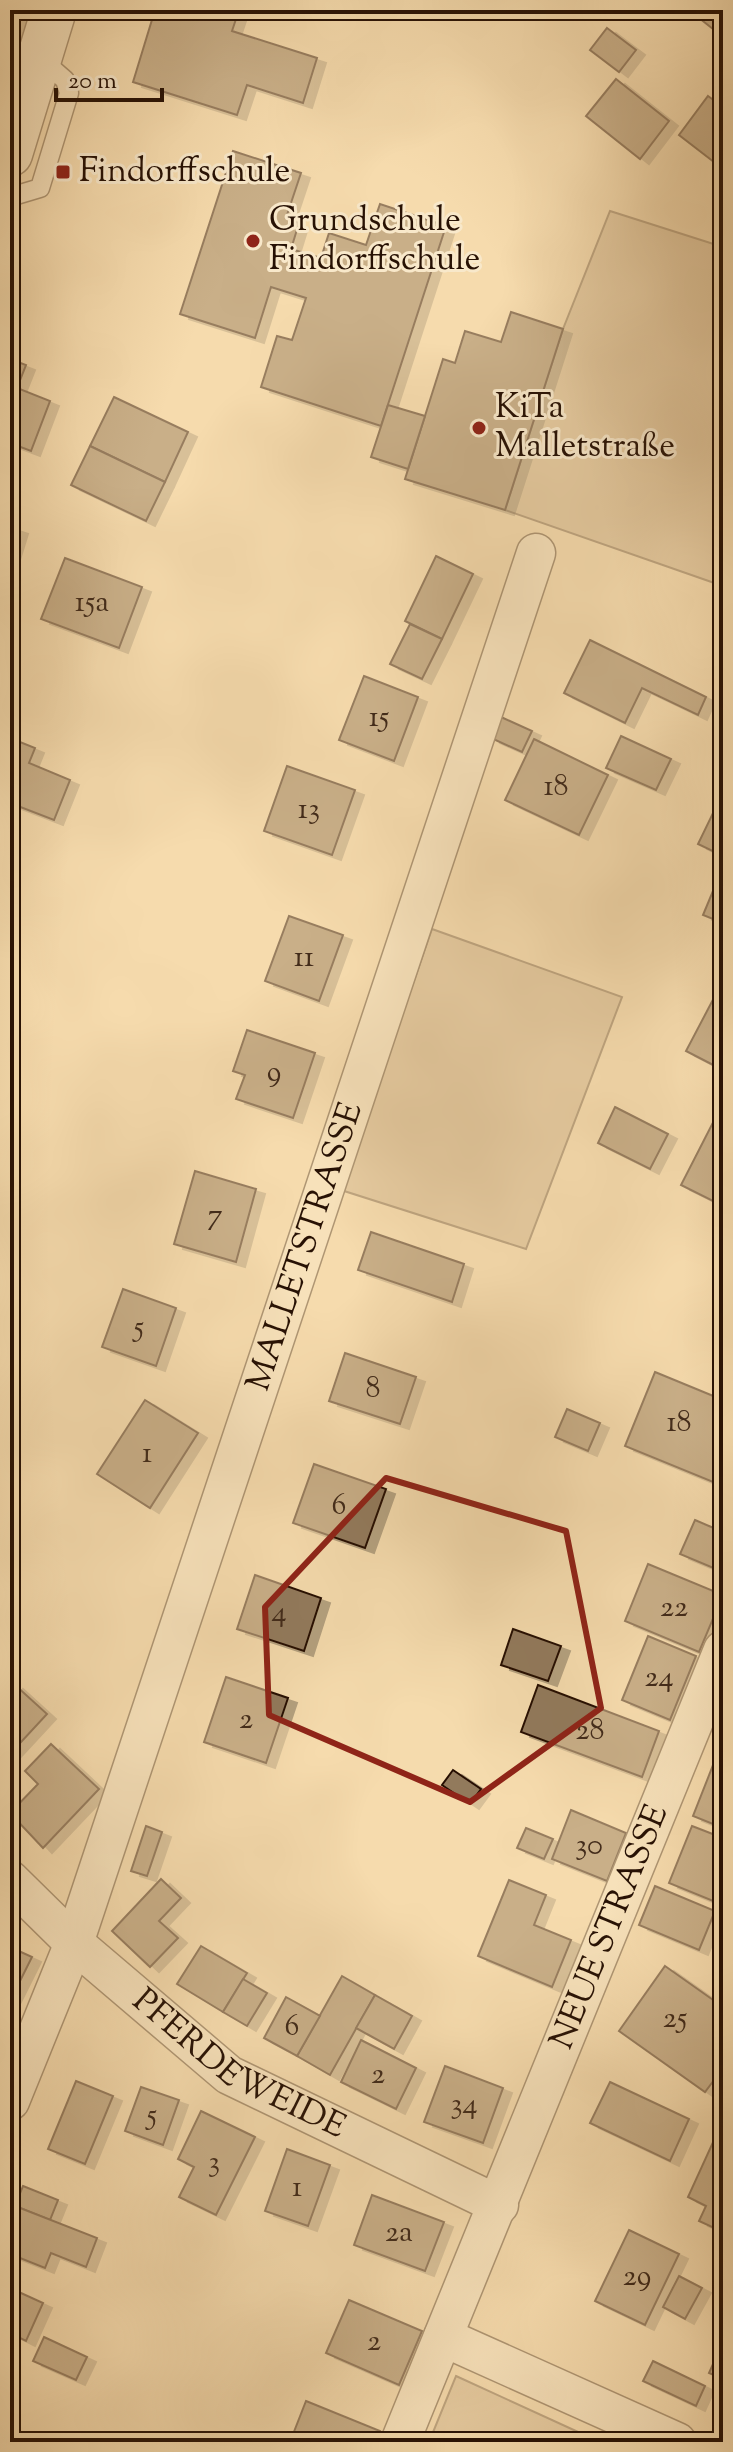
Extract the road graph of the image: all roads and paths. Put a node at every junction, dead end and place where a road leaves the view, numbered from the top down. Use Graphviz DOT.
graph roads {
  1 [pos="54,10"];
  2 [pos="39,57"];
  3 [pos="10,154"];
  4 [pos="10,197"];
  5 [pos="536,553"];
  6 [pos="723,1650"];
  7 [pos="10,1880"];
  8 [pos="74,1943"];
  9 [pos="10,2101"];
  10 [pos="499,2205"];
  11 [pos="443,2337"];
  12 [pos="400,2442"];
  13 [pos="677,2442"];
  1 -- 2 [label="street"];
  2 -- 3 [label="street"];
  2 -- 4 [label="lane"];
  5 -- 8 [label="street, MALLETSTRASSE"];
  6 -- 10 [label="street, NEUE STRASSE"];
  7 -- 8 [label="street, PFERDEWEIDE"];
  8 -- 9 [label="street, MALLETSTRASSE"];
  8 -- 10 [label="street, PFERDEWEIDE"];
  10 -- 11 [label="street, NEUE STRASSE"];
  11 -- 12 [label="street, NEUE STRASSE"];
  11 -- 13 [label="street"];
}
